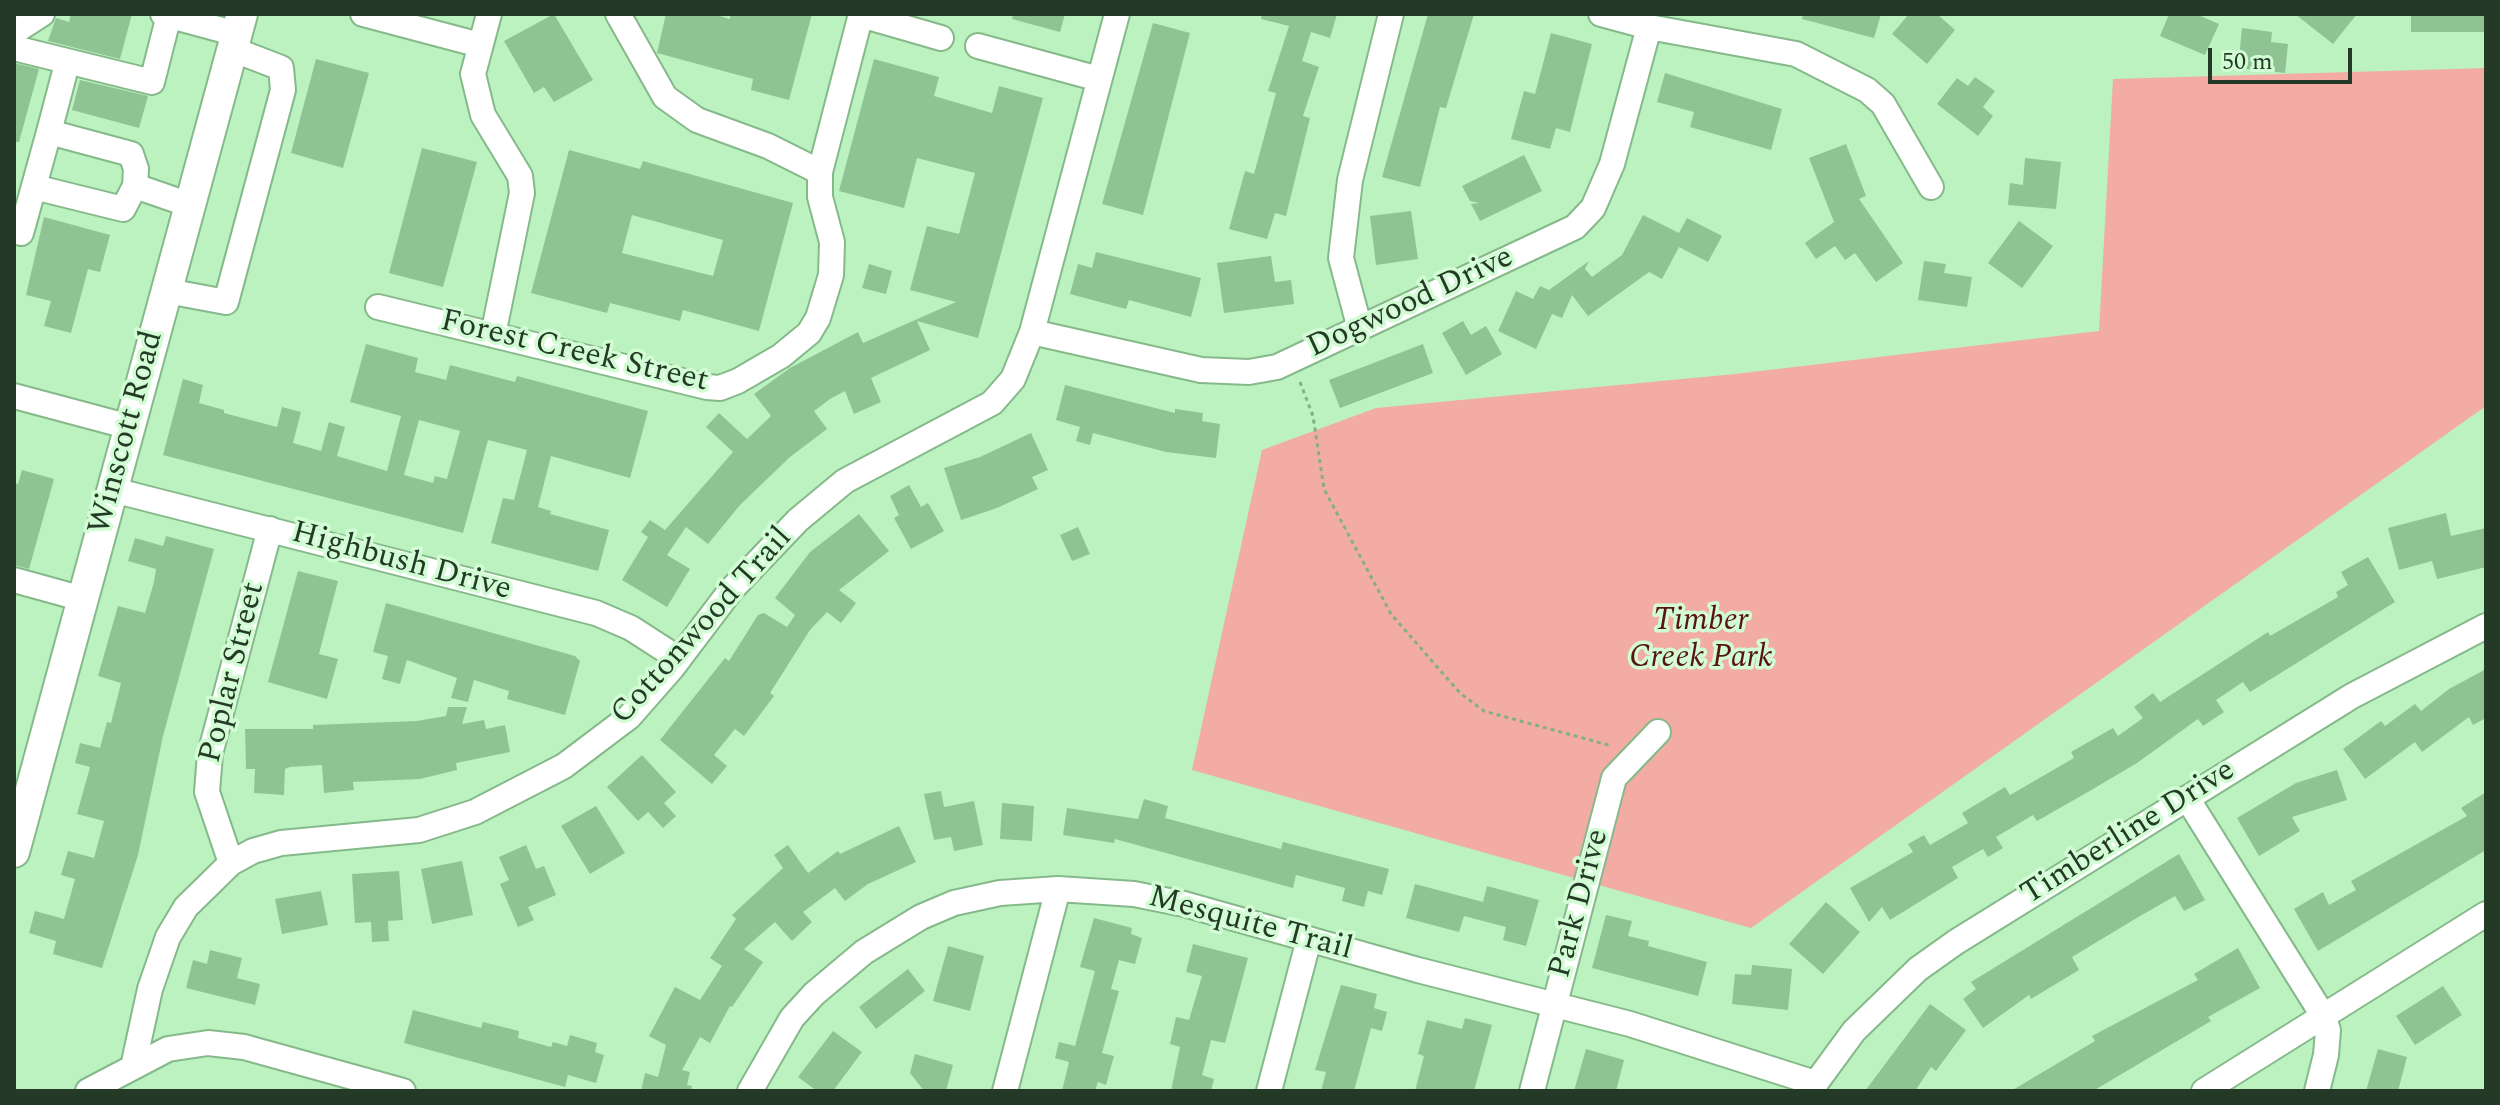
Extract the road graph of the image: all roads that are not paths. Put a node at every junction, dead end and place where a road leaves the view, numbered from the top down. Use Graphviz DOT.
graph roads {
  1 [pos="42,14"];
  2 [pos="363,14"];
  3 [pos="489,14"];
  4 [pos="618,14"];
  5 [pos="861,14"];
  6 [pos="1117,14"];
  7 [pos="1391,14"];
  8 [pos="1601,14"];
  9 [pos="178,16"];
  10 [pos="1649,27"];
  11 [pos="14,32"];
  12 [pos="237,32"];
  13 [pos="941,38"];
  14 [pos="480,45"];
  15 [pos="978,46"];
  16 [pos="14,48"];
  17 [pos="64,75"];
  18 [pos="1099,79"];
  19 [pos="49,132"];
  20 [pos="820,172"];
  21 [pos="135,186"];
  22 [pos="34,187"];
  23 [pos="1931,187"];
  24 [pos="190,205"];
  25 [pos="21,233"];
  26 [pos="167,291"];
  27 [pos="378,307"];
  28 [pos="1360,329"];
  29 [pos="1032,332"];
  30 [pos="493,335"];
  31 [pos="14,396"];
  32 [pos="130,427"];
  33 [pos="113,490"];
  34 [pos="270,529"];
  35 [pos="14,580"];
  36 [pos="83,599"];
  37 [pos="2486,626"];
  38 [pos="679,659"];
  39 [pos="1658,732"];
  40 [pos="2187,798"];
  41 [pos="14,852"];
  42 [pos="231,863"];
  43 [pos="1058,889"];
  44 [pos="2486,914"];
  45 [pos="1309,939"];
  46 [pos="1555,1006"];
  47 [pos="2322,1014"];
  48 [pos="133,1067"];
  49 [pos="1812,1087"];
  50 [pos="88,1091"];
  51 [pos="403,1091"];
  52 [pos="750,1091"];
  53 [pos="1005,1091"];
  54 [pos="1269,1091"];
  55 [pos="1532,1091"];
  56 [pos="2204,1091"];
  57 [pos="2317,1091"];
  1 -- 11 [label="street"];
  2 -- 14 [label="street"];
  3 -- 14 [label="street"];
  4 -- 20 [label="street"];
  5 -- 13 [label="street"];
  5 -- 20 [label="street, Forest Creek Street"];
  6 -- 18 [label="street, Cottonwood Trail"];
  7 -- 28 [label="street"];
  8 -- 10 [label="street"];
  9 -- 12 [label="street"];
  9 -- 16 [label="street"];
  10 -- 23 [label="street"];
  10 -- 28 [label="street, Dogwood Drive"];
  12 -- 24 [label="main road, Winscott Road"];
  12 -- 26 [label="street"];
  14 -- 30 [label="street"];
  15 -- 18 [label="street"];
  17 -- 19 [label="street"];
  18 -- 29 [label="street, Cottonwood Trail"];
  19 -- 21 [label="street"];
  19 -- 22 [label="street"];
  20 -- 30 [label="street, Forest Creek Street"];
  21 -- 22 [label="street"];
  21 -- 24 [label="street"];
  22 -- 25 [label="street"];
  24 -- 26 [label="main road, Winscott Road"];
  26 -- 32 [label="main road, Winscott Road"];
  27 -- 30 [label="street, Forest Creek Street"];
  28 -- 29 [label="street, Dogwood Drive"];
  29 -- 38 [label="street, Cottonwood Trail"];
  31 -- 32 [label="street"];
  32 -- 33 [label="main road, Winscott Road"];
  33 -- 34 [label="street, Highbush Drive"];
  33 -- 36 [label="main road, Winscott Road"];
  34 -- 38 [label="street, Highbush Drive"];
  34 -- 42 [label="street, Poplar Street"];
  35 -- 36 [label="street"];
  36 -- 41 [label="main road, Winscott Road"];
  37 -- 40 [label="street, Timberline Drive"];
  38 -- 42 [label="street, Cottonwood Trail"];
  39 -- 46 [label="street, Park Drive"];
  40 -- 47 [label="street"];
  40 -- 49 [label="street, Timberline Drive"];
  42 -- 48 [label="street, Cottonwood Trail"];
  43 -- 45 [label="street, Mesquite Trail"];
  43 -- 52 [label="street, Mesquite Trail"];
  43 -- 53 [label="street"];
  44 -- 47 [label="street"];
  45 -- 46 [label="street, Mesquite Trail"];
  45 -- 54 [label="street"];
  46 -- 49 [label="street, Mesquite Trail"];
  46 -- 55 [label="street, Park Drive"];
  47 -- 56 [label="street"];
  47 -- 57 [label="street"];
  48 -- 50 [label="street"];
  48 -- 51 [label="street"];
}
